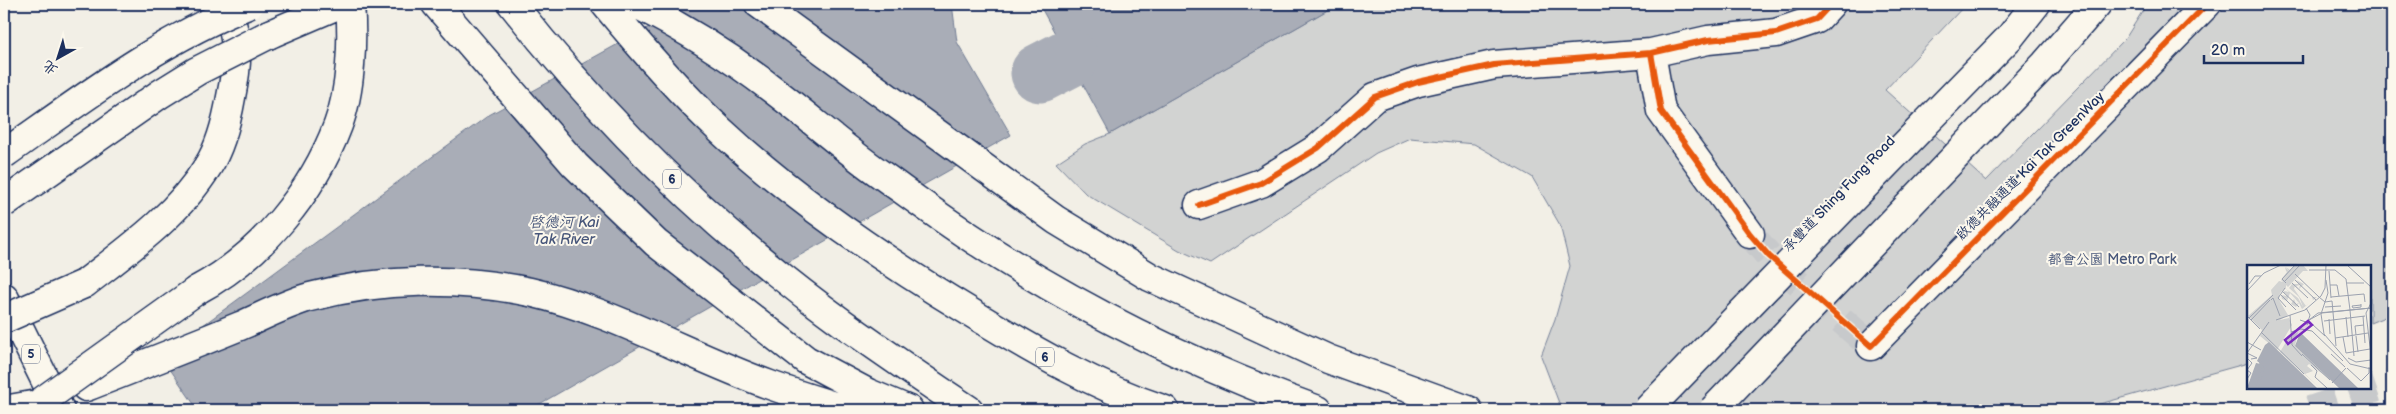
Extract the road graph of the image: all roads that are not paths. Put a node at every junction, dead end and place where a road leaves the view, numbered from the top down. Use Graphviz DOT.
graph roads {
  1 [pos="227,4"];
  2 [pos="250,4"];
  3 [pos="340,4"];
  4 [pos="350,4"];
  5 [pos="436,4"];
  6 [pos="512,4"];
  7 [pos="605,4"];
  8 [pos="636,4"];
  9 [pos="759,4"];
  10 [pos="1831,4"];
  11 [pos="2036,4"];
  12 [pos="2098,4"];
  13 [pos="2207,4"];
  14 [pos="1651,54"];
  15 [pos="4,154"];
  16 [pos="4,203"];
  17 [pos="1199,205"];
  18 [pos="1750,234"];
  19 [pos="4,297"];
  20 [pos="4,319"];
  21 [pos="1871,346"];
  22 [pos="43,408"];
  23 [pos="4,410"];
  24 [pos="847,410"];
  25 [pos="909,410"];
  26 [pos="969,410"];
  27 [pos="1165,410"];
  28 [pos="1318,410"];
  29 [pos="1468,410"];
  30 [pos="1647,410"];
  31 [pos="1713,410"];
  1 -- 20 [label="main road, bridge"];
  2 -- 15 [label="main road, bridge"];
  3 -- 16 [label="main road, bridge"];
  4 -- 22 [label="main road, bridge"];
  5 -- 25 [label="main road"];
  6 -- 26 [label="main road, 6"];
  7 -- 27 [label="main road, 6"];
  8 -- 28 [label="main road"];
  9 -- 29 [label="main road"];
  10 -- 14 [label="main road"];
  11 -- 30 [label="main road, 承豐道 Shing Fung Road, bridge"];
  12 -- 31 [label="main road, bridge"];
  13 -- 21 [label="main road, 啟德共融通道 Kai Tak GreenWay"];
  14 -- 17 [label="main road"];
  14 -- 18 [label="main road"];
  19 -- 22 [label="main road, 5"];
  22 -- 23 [label="main road"];
  22 -- 24 [label="main road, bridge"];
}
